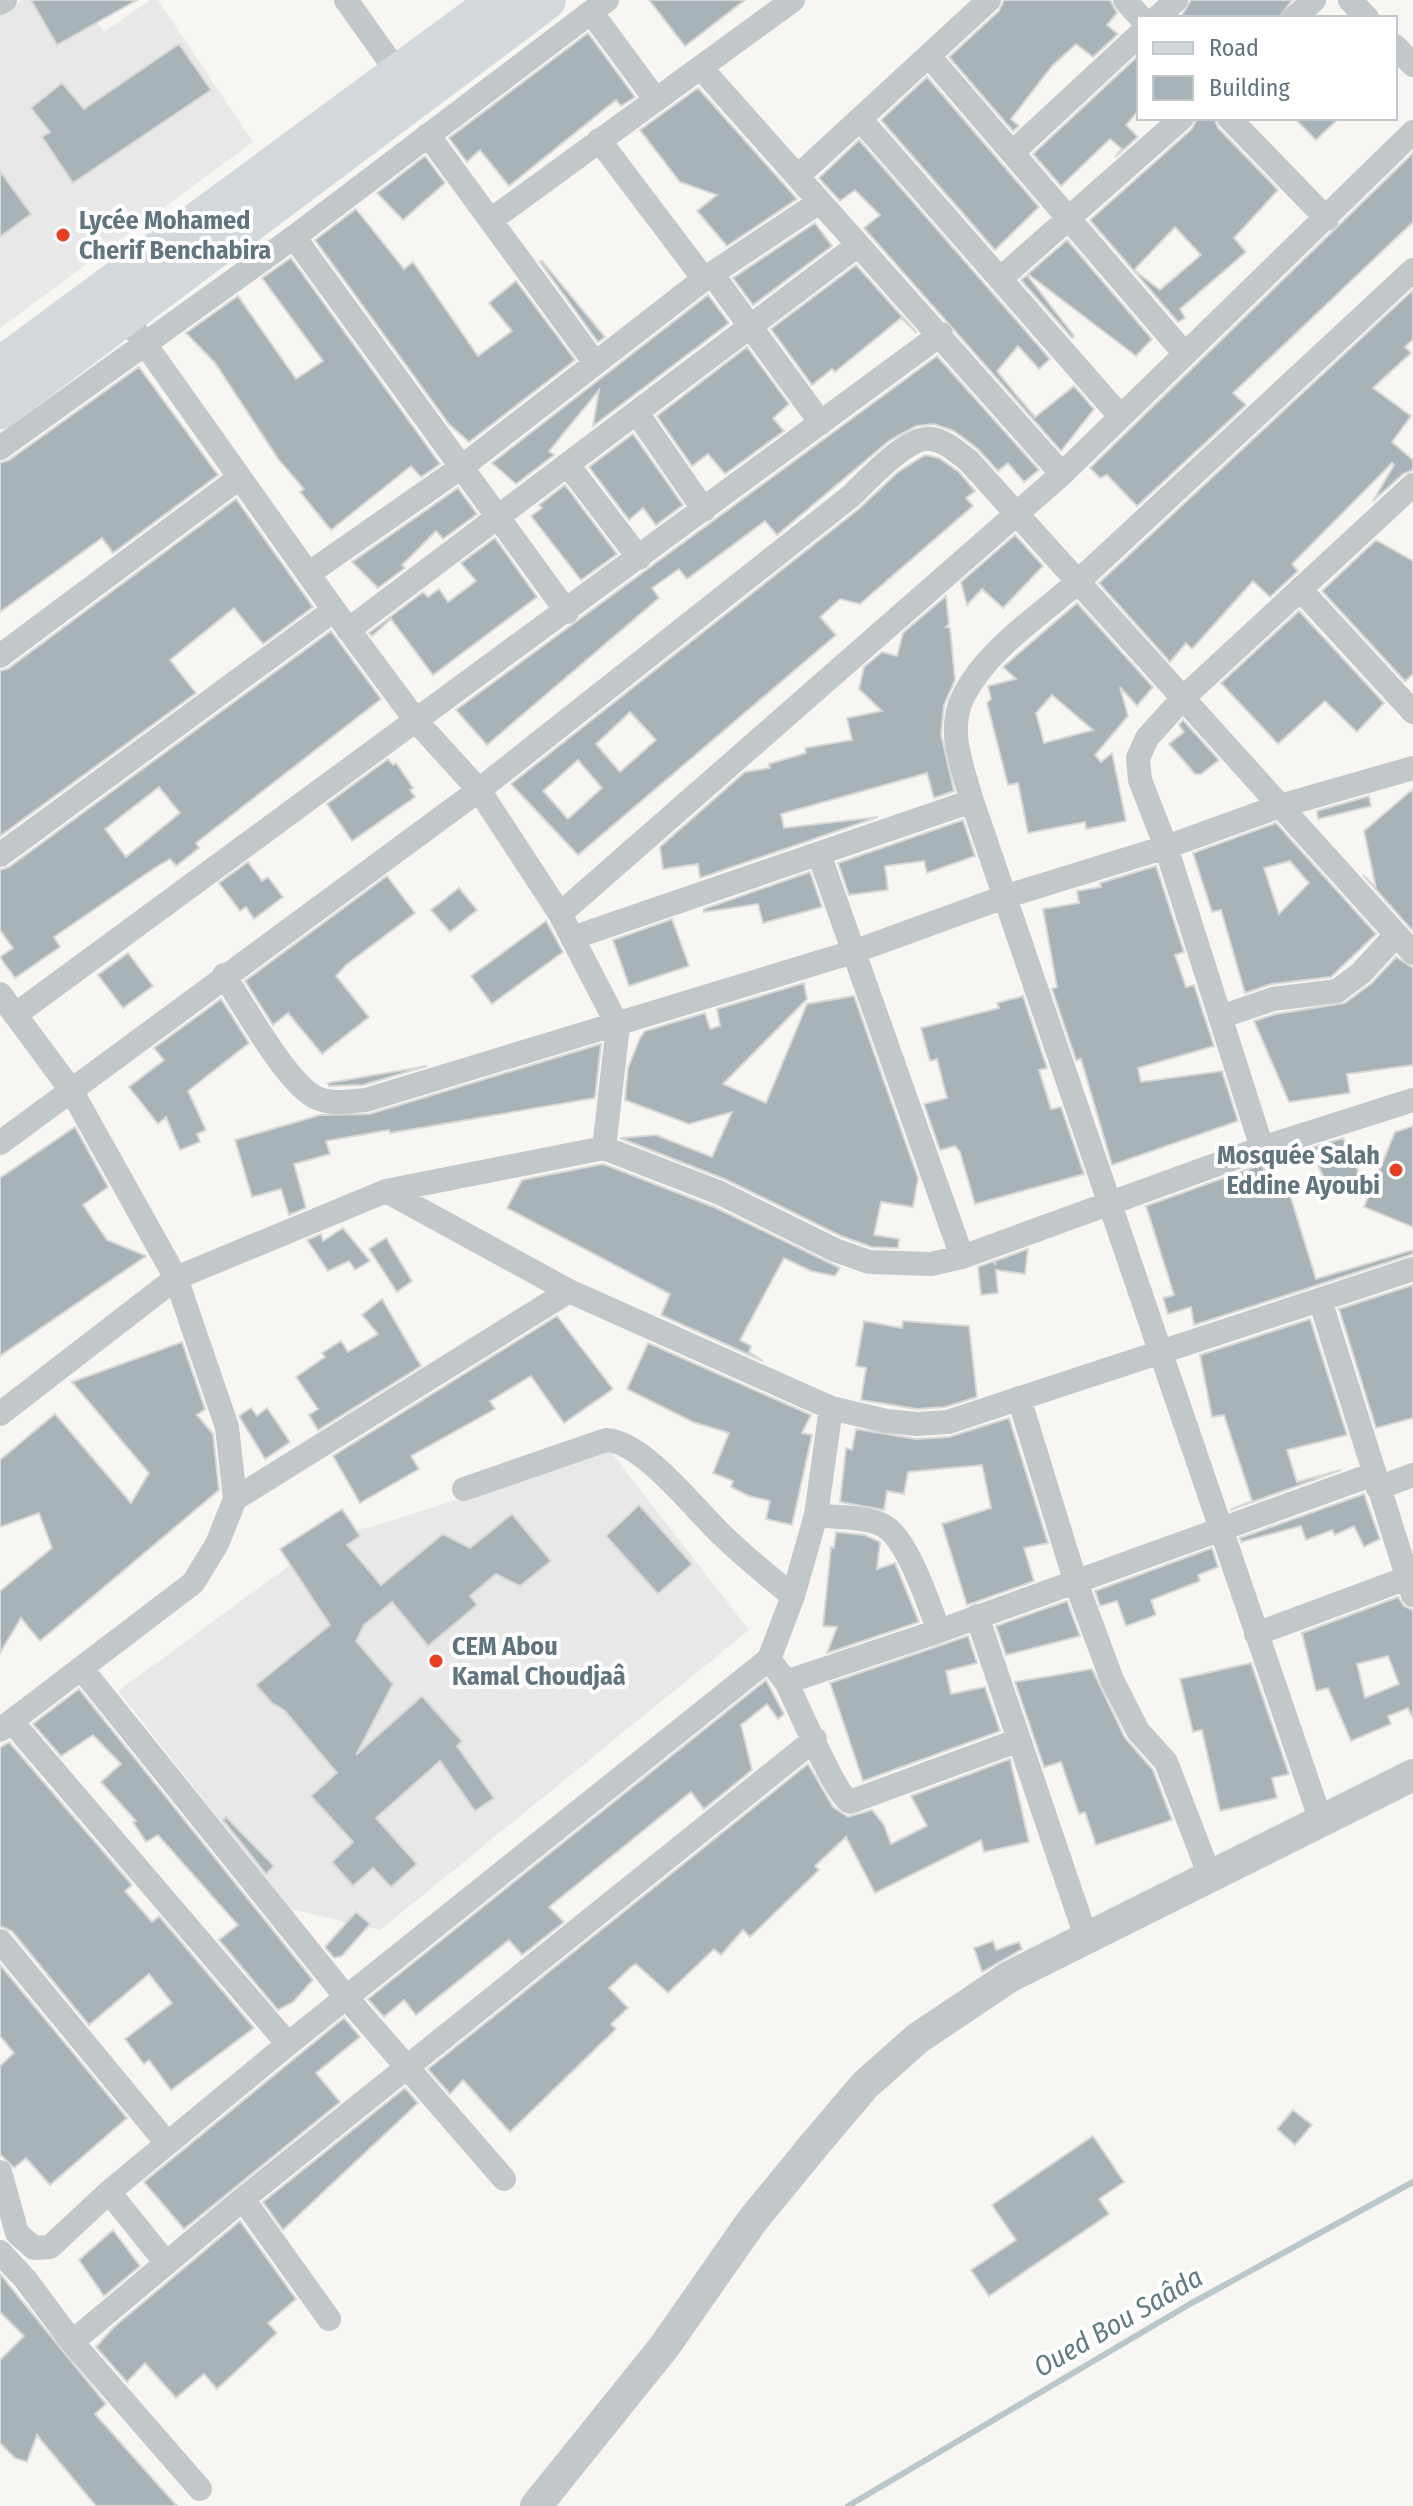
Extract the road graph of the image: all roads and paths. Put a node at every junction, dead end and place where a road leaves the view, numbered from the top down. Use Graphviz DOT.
graph roads {
  1 [pos="346,0"];
  2 [pos="499,0"];
  3 [pos="546,0"];
  4 [pos="793,0"];
  5 [pos="989,0"];
  6 [pos="1125,0"];
  7 [pos="1176,0"];
  8 [pos="1314,0"];
  9 [pos="1350,0"];
  10 [pos="599,6"];
  11 [pos="1139,16"];
  12 [pos="1159,16"];
  13 [pos="1296,16"];
  14 [pos="1365,16"];
  15 [pos="1137,37"];
  16 [pos="1397,48"];
  17 [pos="929,56"];
  18 [pos="1413,65"];
  19 [pos="701,68"];
  20 [pos="398,73"];
  21 [pos="656,100"];
  22 [pos="860,119"];
  23 [pos="1180,120"];
  24 [pos="1231,120"];
  25 [pos="1413,132"];
  26 [pos="428,135"];
  27 [pos="599,140"];
  28 [pos="1013,152"];
  29 [pos="798,176"];
  30 [pos="818,203"];
  31 [pos="1071,219"];
  32 [pos="1327,219"];
  33 [pos="491,220"];
  34 [pos="294,237"];
  35 [pos="858,245"];
  36 [pos="1413,270"];
  37 [pos="708,277"];
  38 [pos="1000,279"];
  39 [pos="125,316"];
  40 [pos="749,327"];
  41 [pos="941,334"];
  42 [pos="1185,354"];
  43 [pos="595,363"];
  44 [pos="0,367"];
  45 [pos="0,409"];
  46 [pos="637,413"];
  47 [pos="1120,416"];
  48 [pos="821,423"];
  49 [pos="0,448"];
  50 [pos="568,465"];
  51 [pos="463,466"];
  52 [pos="1062,474"];
  53 [pos="239,478"];
  54 [pos="1412,487"];
  55 [pos="704,510"];
  56 [pos="1015,513"];
  57 [pos="499,517"];
  58 [pos="639,558"];
  59 [pos="308,574"];
  60 [pos="1077,583"];
  61 [pos="1300,589"];
  62 [pos="567,612"];
  63 [pos="341,620"];
  64 [pos="0,656"];
  65 [pos="1183,698"];
  66 [pos="1413,712"];
  67 [pos="417,722"];
  68 [pos="1413,768"];
  69 [pos="479,790"];
  70 [pos="972,801"];
  71 [pos="1280,806"];
  72 [pos="1166,847"];
  73 [pos="819,854"];
  74 [pos="0,855"];
  75 [pos="1007,896"];
  76 [pos="560,914"];
  77 [pos="572,938"];
  78 [pos="1405,944"];
  79 [pos="853,952"];
  80 [pos="224,975"];
  81 [pos="0,994"];
  82 [pos="15,1015"];
  83 [pos="1220,1017"];
  84 [pos="618,1026"];
  85 [pos="71,1090"];
  86 [pos="1413,1100"];
  87 [pos="0,1143"];
  88 [pos="604,1148"];
  89 [pos="1262,1148"];
  90 [pos="386,1191"];
  91 [pos="1111,1202"];
  92 [pos="962,1257"];
  93 [pos="1413,1269"];
  94 [pos="176,1278"];
  95 [pos="569,1291"];
  96 [pos="1320,1300"];
  97 [pos="1161,1353"];
  98 [pos="1019,1398"];
  99 [pos="831,1408"];
  100 [pos="0,1414"];
  101 [pos="1413,1475"];
  102 [pos="1376,1481"];
  103 [pos="464,1489"];
  104 [pos="235,1499"];
  105 [pos="816,1515"];
  106 [pos="1220,1527"];
  107 [pos="1075,1580"];
  108 [pos="1410,1586"];
  109 [pos="793,1596"];
  110 [pos="977,1616"];
  111 [pos="939,1631"];
  112 [pos="1256,1634"];
  113 [pos="769,1659"];
  114 [pos="81,1668"];
  115 [pos="786,1682"];
  116 [pos="6,1726"];
  117 [pos="815,1739"];
  118 [pos="1019,1740"];
  119 [pos="1413,1775"];
  120 [pos="1321,1821"];
  121 [pos="1211,1879"];
  122 [pos="1086,1937"];
  123 [pos="0,1941"];
  124 [pos="346,1997"];
  125 [pos="288,2044"];
  126 [pos="407,2066"];
  127 [pos="167,2143"];
  128 [pos="0,2172"];
  129 [pos="504,2179"];
  130 [pos="109,2192"];
  131 [pos="243,2199"];
  132 [pos="17,2233"];
  133 [pos="0,2252"];
  134 [pos="166,2263"];
  135 [pos="329,2319"];
  136 [pos="72,2342"];
  137 [pos="200,2489"];
  138 [pos="536,2506"];
  1 -- 20 [label="street"];
  2 -- 20 [label="main road"];
  3 -- 39 [label="main road"];
  4 -- 19 [label="street"];
  5 -- 17 [label="street"];
  6 -- 11 [label="street"];
  7 -- 12 [label="street"];
  8 -- 13 [label="street"];
  9 -- 14 [label="street"];
  10 -- 21 [label="street"];
  10 -- 26 [label="street"];
  15 -- 28 [label="street"];
  16 -- 18 [label="street"];
  17 -- 22 [label="street"];
  17 -- 28 [label="street"];
  19 -- 21 [label="street"];
  19 -- 29 [label="street"];
  20 -- 39 [label="main road"];
  21 -- 27 [label="street"];
  22 -- 29 [label="street"];
  22 -- 38 [label="street"];
  23 -- 31 [label="street"];
  24 -- 32 [label="street"];
  25 -- 32 [label="street"];
  26 -- 33 [label="street"];
  26 -- 34 [label="street"];
  27 -- 33 [label="street"];
  27 -- 37 [label="street"];
  28 -- 31 [label="street"];
  29 -- 30 [label="street"];
  30 -- 35 [label="street"];
  30 -- 37 [label="street"];
  31 -- 38 [label="street"];
  31 -- 42 [label="street"];
  32 -- 42 [label="street"];
  33 -- 43 [label="street"];
  34 -- 39 [label="street"];
  34 -- 51 [label="street"];
  35 -- 40 [label="street"];
  35 -- 41 [label="street"];
  36 -- 60 [label="street"];
  37 -- 40 [label="street"];
  37 -- 43 [label="street"];
  38 -- 47 [label="street"];
  39 -- 44 [label="main road"];
  39 -- 45 [label="main road"];
  39 -- 49 [label="street"];
  39 -- 53 [label="street"];
  40 -- 46 [label="street"];
  40 -- 48 [label="street"];
  41 -- 48 [label="street"];
  41 -- 52 [label="street"];
  42 -- 47 [label="street"];
  43 -- 51 [label="street"];
  46 -- 50 [label="street"];
  46 -- 55 [label="street"];
  47 -- 52 [label="street"];
  48 -- 55 [label="street"];
  50 -- 57 [label="street"];
  50 -- 58 [label="street"];
  51 -- 57 [label="street"];
  51 -- 59 [label="street"];
  52 -- 56 [label="street"];
  53 -- 59 [label="street"];
  53 -- 64 [label="street"];
  54 -- 61 [label="street"];
  55 -- 58 [label="street"];
  56 -- 60 [label="street"];
  56 -- 69 [label="street"];
  56 -- 76 [label="street"];
  57 -- 62 [label="street"];
  57 -- 63 [label="street"];
  58 -- 62 [label="street"];
  59 -- 63 [label="street"];
  60 -- 65 [label="street"];
  60 -- 70 [label="street"];
  61 -- 65 [label="street"];
  61 -- 66 [label="street"];
  62 -- 67 [label="street"];
  63 -- 67 [label="street"];
  63 -- 74 [label="street"];
  65 -- 71 [label="street"];
  65 -- 72 [label="street"];
  67 -- 69 [label="street"];
  67 -- 82 [label="street"];
  68 -- 71 [label="street"];
  69 -- 76 [label="street"];
  69 -- 80 [label="street"];
  70 -- 73 [label="street"];
  70 -- 75 [label="street"];
  71 -- 72 [label="street"];
  71 -- 78 [label="street"];
  72 -- 75 [label="street"];
  72 -- 83 [label="street"];
  73 -- 77 [label="street"];
  73 -- 79 [label="street"];
  75 -- 79 [label="street"];
  75 -- 91 [label="street"];
  76 -- 77 [label="street"];
  77 -- 84 [label="street"];
  78 -- 83 [label="street"];
  79 -- 84 [label="street"];
  79 -- 92 [label="street"];
  80 -- 84 [label="street"];
  80 -- 85 [label="street"];
  81 -- 82 [label="street"];
  82 -- 85 [label="street"];
  83 -- 89 [label="street"];
  84 -- 88 [label="street"];
  85 -- 87 [label="street"];
  85 -- 94 [label="street"];
  86 -- 89 [label="street"];
  88 -- 90 [label="street"];
  88 -- 92 [label="street"];
  89 -- 91 [label="street"];
  90 -- 94 [label="street"];
  90 -- 95 [label="street"];
  91 -- 92 [label="street"];
  91 -- 97 [label="street"];
  93 -- 96 [label="street"];
  94 -- 100 [label="street"];
  94 -- 104 [label="street"];
  95 -- 99 [label="street"];
  95 -- 104 [label="street"];
  96 -- 97 [label="street"];
  96 -- 102 [label="street"];
  97 -- 98 [label="street"];
  97 -- 106 [label="street"];
  98 -- 99 [label="street"];
  98 -- 107 [label="street"];
  99 -- 105 [label="street"];
  101 -- 102 [label="street"];
  102 -- 106 [label="street"];
  102 -- 108 [label="street"];
  103 -- 109 [label="street"];
  104 -- 114 [label="street"];
  105 -- 109 [label="street"];
  105 -- 111 [label="street"];
  106 -- 107 [label="street"];
  106 -- 112 [label="street"];
  107 -- 110 [label="street"];
  107 -- 121 [label="street"];
  108 -- 112 [label="street"];
  109 -- 113 [label="street"];
  110 -- 111 [label="street"];
  110 -- 118 [label="street"];
  111 -- 115 [label="street"];
  112 -- 120 [label="street"];
  113 -- 115 [label="street"];
  113 -- 124 [label="street"];
  114 -- 116 [label="street"];
  114 -- 124 [label="street"];
  115 -- 117 [label="street"];
  116 -- 125 [label="street"];
  117 -- 118 [label="street"];
  117 -- 126 [label="street"];
  118 -- 122 [label="street"];
  119 -- 120 [label="street"];
  120 -- 121 [label="street"];
  121 -- 122 [label="street"];
  122 -- 138 [label="street"];
  123 -- 127 [label="street"];
  124 -- 125 [label="street"];
  124 -- 126 [label="street"];
  125 -- 127 [label="street"];
  126 -- 129 [label="street"];
  126 -- 131 [label="street"];
  127 -- 130 [label="street"];
  128 -- 132 [label="street"];
  130 -- 132 [label="street"];
  130 -- 134 [label="street"];
  131 -- 134 [label="street"];
  131 -- 135 [label="street"];
  132 -- 133 [label="street"];
  133 -- 136 [label="street"];
  134 -- 136 [label="street"];
  136 -- 137 [label="street"];
}
